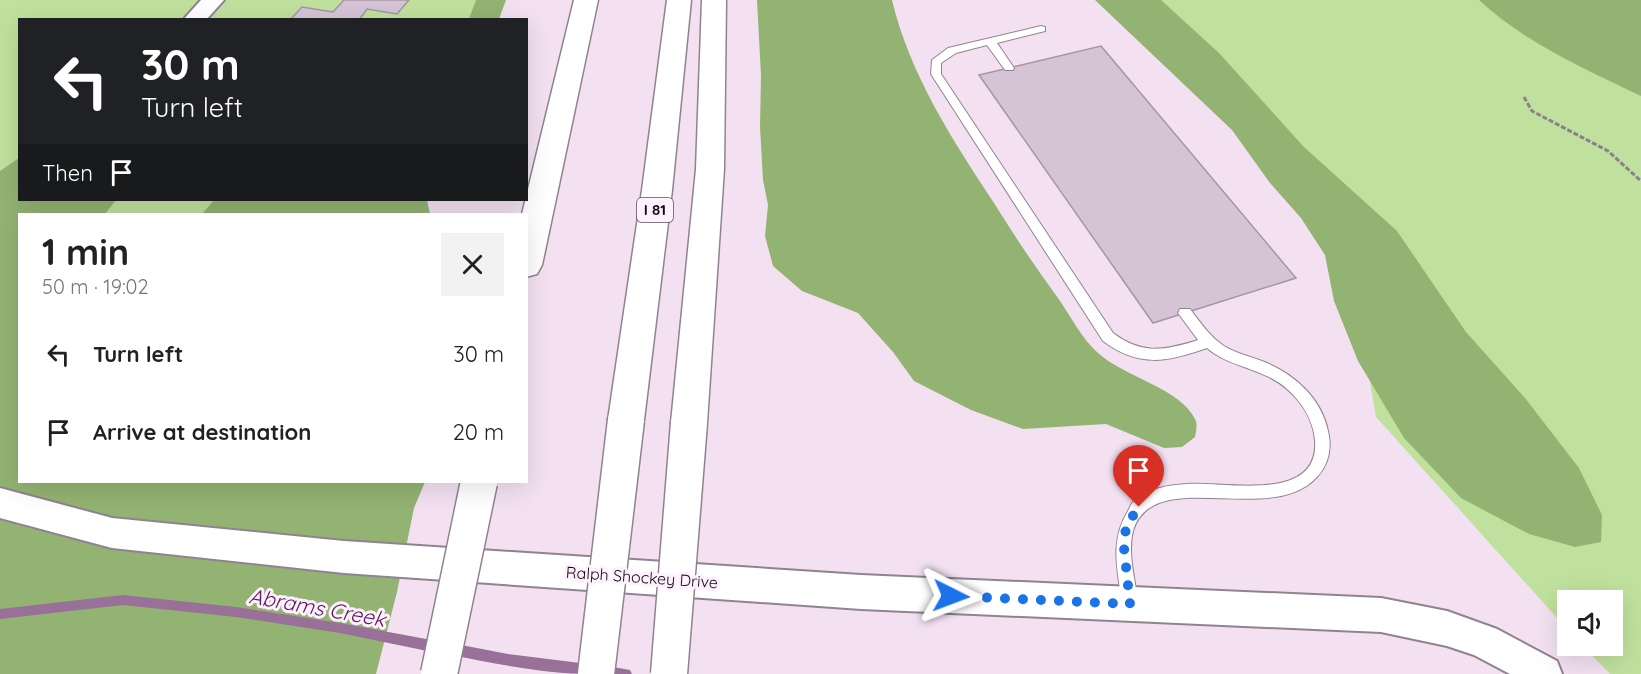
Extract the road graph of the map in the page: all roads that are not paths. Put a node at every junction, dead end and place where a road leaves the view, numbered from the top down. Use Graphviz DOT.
graph roads {
  1 [pos="213,0"];
  2 [pos="586,0"];
  3 [pos="679,0"];
  4 [pos="714,0"];
  5 [pos="195,18"];
  6 [pos="1041,29"];
  7 [pos="990,41"];
  8 [pos="1009,68"];
  9 [pos="528,256"];
  10 [pos="1185,313"];
  11 [pos="1208,342"];
  12 [pos="479,483"];
  13 [pos="0,503"];
  14 [pos="1130,604"];
  15 [pos="439,674"];
  16 [pos="596,674"];
  17 [pos="669,674"];
  18 [pos="1544,674"];
  1 -- 5 [label="street"];
  2 -- 9 [label="highway"];
  3 -- 16 [label="highway, I 81, bridge"];
  4 -- 17 [label="highway, bridge"];
  6 -- 7 [label="lane"];
  7 -- 8 [label="lane"];
  7 -- 11 [label="lane"];
  10 -- 11 [label="lane"];
  11 -- 14 [label="lane"];
  12 -- 15 [label="highway, bridge"];
  13 -- 14 [label="street, Ralph Shockey Drive"];
  14 -- 18 [label="street, Ralph Shockey Drive"];
}
